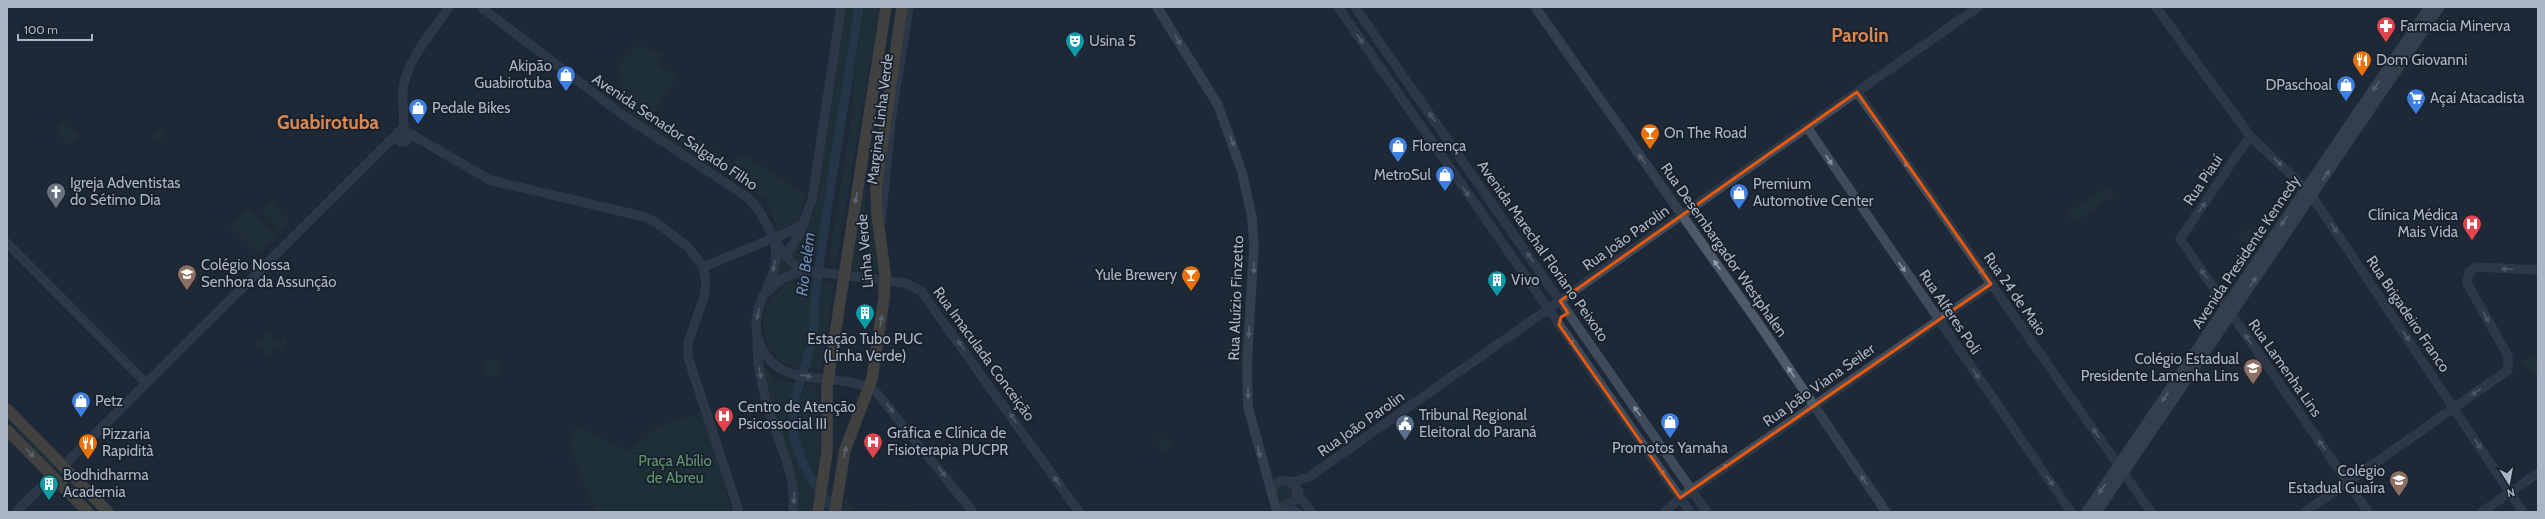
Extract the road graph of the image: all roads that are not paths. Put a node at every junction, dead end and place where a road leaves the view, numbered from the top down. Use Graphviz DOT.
graph roads {
  1 [pos="449,7"];
  2 [pos="481,7"];
  3 [pos="841,7"];
  4 [pos="886,7"];
  5 [pos="902,7"];
  6 [pos="909,7"];
  7 [pos="1157,7"];
  8 [pos="1338,7"];
  9 [pos="1355,7"];
  10 [pos="1535,7"];
  11 [pos="1978,7"];
  12 [pos="2156,7"];
  13 [pos="2429,7"];
  14 [pos="2440,7"];
  15 [pos="2397,62"];
  16 [pos="1857,92"];
  17 [pos="1807,127"];
  18 [pos="404,132"];
  19 [pos="2250,136"];
  20 [pos="2309,192"];
  21 [pos="1682,215"];
  22 [pos="805,223"];
  23 [pos="879,234"];
  24 [pos="775,237"];
  25 [pos="2180,240"];
  26 [pos="7,243"];
  27 [pos="785,256"];
  28 [pos="703,267"];
  29 [pos="804,270"];
  30 [pos="2538,270"];
  31 [pos="840,276"];
  32 [pos="885,280"];
  33 [pos="1991,284"];
  34 [pos="765,294"];
  35 [pos="1560,301"];
  36 [pos="2226,306"];
  37 [pos="1548,309"];
  38 [pos="2232,315"];
  39 [pos="1570,316"];
  40 [pos="1939,320"];
  41 [pos="1559,325"];
  42 [pos="757,334"];
  43 [pos="824,379"];
  44 [pos="146,383"];
  45 [pos="870,387"];
  46 [pos="1814,406"];
  47 [pos="2454,408"];
  48 [pos="10,412"];
  49 [pos="7,428"];
  50 [pos="28,430"];
  51 [pos="2138,436"];
  52 [pos="17,440"];
  53 [pos="2143,446"];
  54 [pos="2118,465"];
  55 [pos="63,466"];
  56 [pos="2538,473"];
  57 [pos="2124,474"];
  58 [pos="52,476"];
  59 [pos="1309,477"];
  60 [pos="1292,482"];
  61 [pos="2348,482"];
  62 [pos="1692,490"];
  63 [pos="2510,492"];
  64 [pos="1297,493"];
  65 [pos="1272,496"];
  66 [pos="1680,498"];
  67 [pos="106,509"];
  68 [pos="1280,509"];
  69 [pos="818,510"];
  70 [pos="16,512"];
  71 [pos="88,512"];
  72 [pos="739,512"];
  73 [pos="793,512"];
  74 [pos="835,512"];
  75 [pos="973,512"];
  76 [pos="1079,512"];
  77 [pos="1297,512"];
  78 [pos="1311,512"];
  79 [pos="1665,512"];
  80 [pos="1690,512"];
  81 [pos="1707,512"];
  82 [pos="1886,512"];
  83 [pos="2071,512"];
  84 [pos="2086,512"];
  85 [pos="2097,512"];
  86 [pos="2151,512"];
  87 [pos="2305,512"];
  88 [pos="2368,512"];
  89 [pos="2482,512"];
  90 [pos="2523,512"];
  1 -- 18 [label="main road"];
  2 -- 24 [label="main road, Avenida Senador Salgado Filho"];
  3 -- 22 [label="main road"];
  4 -- 31 [label="highway, Linha Verde, one-way"];
  5 -- 23 [label="highway, Linha Verde"];
  6 -- 23 [label="main road, Marginal Linha Verde"];
  7 -- 65 [label="main road, Rua Aluízio Finzetto, one-way"];
  8 -- 37 [label="main road, Avenida Marechal Floriano Peixoto, one-way"];
  35 -- 9 [label="main road, Avenida Marechal Floriano Peixoto, one-way"];
  21 -- 10 [label="main road, Rua Desembargador Westphalen, one-way"];
  11 -- 16 [label="main road, Rua João Parolin"];
  12 -- 19 [label="main road, Rua Brigadeiro Franco"];
  13 -- 15 [label="main road, Avenida Presidente Kennedy"];
  14 -- 15 [label="main road, Avenida Presidente Kennedy"];
  15 -- 20 [label="main road, Avenida Presidente Kennedy"];
  16 -- 17 [label="main road, Rua João Parolin"];
  33 -- 16 [label="main road, Rua 24 de Maio, one-way"];
  17 -- 21 [label="main road, Rua João Parolin"];
  17 -- 40 [label="main road, Rua Alferes Poli, one-way"];
  18 -- 28 [label="main road"];
  18 -- 44 [label="main road"];
  19 -- 20 [label="main road, Rua Brigadeiro Franco, one-way"];
  25 -- 19 [label="main road, Rua Piauí, one-way"];
  20 -- 36 [label="main road, Avenida Presidente Kennedy, one-way"];
  38 -- 20 [label="main road, Avenida Presidente Kennedy, one-way"];
  20 -- 47 [label="main road, Rua Brigadeiro Franco, one-way"];
  21 -- 35 [label="main road, Rua João Parolin"];
  46 -- 21 [label="main road, Rua Desembargador Westphalen, one-way"];
  22 -- 24 [label="main road"];
  22 -- 27 [label="main road"];
  23 -- 32 [label="highway, Linha Verde"];
  24 -- 27 [label="main road, Rua Imaculada Conceição"];
  24 -- 28 [label="main road"];
  24 -- 34 [label="main road, Avenida Senador Salgado Filho, one-way"];
  36 -- 25 [label="main road, Rua Lamenha Lins, one-way"];
  26 -- 44 [label="main road"];
  27 -- 29 [label="main road, Rua Imaculada Conceição"];
  28 -- 72 [label="main road"];
  29 -- 31 [label="main road, Rua Imaculada Conceição"];
  29 -- 34 [label="main road"];
  30 -- 47 [label="main road, one-way"];
  31 -- 32 [label="main road, Rua Imaculada Conceição"];
  31 -- 43 [label="highway, Linha Verde"];
  45 -- 32 [label="highway, Linha Verde, one-way"];
  76 -- 32 [label="main road, Rua Imaculada Conceição, one-way"];
  33 -- 40 [label="main road, Rua João Viana Seiler"];
  54 -- 33 [label="main road, Rua 24 de Maio, one-way"];
  34 -- 42 [label="main road, Avenida Senador Salgado Filho, one-way"];
  35 -- 37 [label="main road, Rua João Parolin"];
  35 -- 39 [label="main road, Avenida Marechal Floriano Peixoto"];
  36 -- 38 [label="main road, Rua Lamenha Lins"];
  36 -- 51 [label="main road, Avenida Presidente Kennedy, one-way"];
  37 -- 41 [label="main road, Avenida Marechal Floriano Peixoto"];
  37 -- 59 [label="main road, Rua João Parolin"];
  38 -- 53 [label="main road, Avenida Presidente Kennedy"];
  61 -- 38 [label="main road, Rua Lamenha Lins, one-way"];
  39 -- 41 [label="main road"];
  62 -- 39 [label="main road, Avenida Marechal Floriano Peixoto, one-way"];
  40 -- 46 [label="main road, Rua João Viana Seiler"];
  40 -- 83 [label="main road, Rua Alferes Poli, one-way"];
  41 -- 66 [label="main road, Avenida Marechal Floriano Peixoto, one-way"];
  42 -- 43 [label="main road, Avenida Senador Salgado Filho, one-way"];
  42 -- 73 [label="main road, one-way"];
  43 -- 45 [label="main road, Avenida Senador Salgado Filho"];
  43 -- 69 [label="highway, Linha Verde"];
  44 -- 55 [label="main road"];
  74 -- 45 [label="highway, Linha Verde, one-way"];
  45 -- 75 [label="main road, one-way"];
  62 -- 46 [label="main road, Rua João Viana Seiler, one-way"];
  82 -- 46 [label="main road, Rua Desembargador Westphalen, one-way"];
  47 -- 61 [label="main road"];
  47 -- 63 [label="main road, Rua Brigadeiro Franco, one-way"];
  48 -- 49 [label="highway"];
  48 -- 50 [label="highway"];
  49 -- 52 [label="highway"];
  50 -- 52 [label="highway"];
  50 -- 55 [label="highway"];
  51 -- 53 [label="main road"];
  51 -- 54 [label="main road, Avenida Presidente Kennedy"];
  52 -- 58 [label="highway, one-way"];
  53 -- 57 [label="main road, Avenida Presidente Kennedy"];
  54 -- 57 [label="main road, Rua 24 de Maio"];
  54 -- 84 [label="main road, Avenida Presidente Kennedy, one-way"];
  55 -- 67 [label="highway"];
  56 -- 63 [label="main road"];
  57 -- 85 [label="main road, Avenida Presidente Kennedy"];
  57 -- 86 [label="main road, Rua 24 de Maio"];
  58 -- 67 [label="highway"];
  58 -- 70 [label="main road"];
  58 -- 71 [label="highway"];
  59 -- 60 [label="main road, Rua João Parolin"];
  59 -- 64 [label="main road, Rua João Parolin"];
  60 -- 64 [label="main road"];
  60 -- 65 [label="main road"];
  61 -- 87 [label="main road"];
  61 -- 88 [label="main road, Rua Lamenha Lins"];
  62 -- 66 [label="main road, Rua João Viana Seiler"];
  62 -- 81 [label="main road, Avenida Marechal Floriano Peixoto"];
  63 -- 89 [label="main road"];
  63 -- 90 [label="main road, Rua Brigadeiro Franco"];
  64 -- 68 [label="main road"];
  64 -- 78 [label="main road"];
  65 -- 68 [label="main road"];
  66 -- 79 [label="main road, Rua João Viana Seiler"];
  66 -- 80 [label="main road, Avenida Marechal Floriano Peixoto"];
  68 -- 77 [label="main road"];
}
